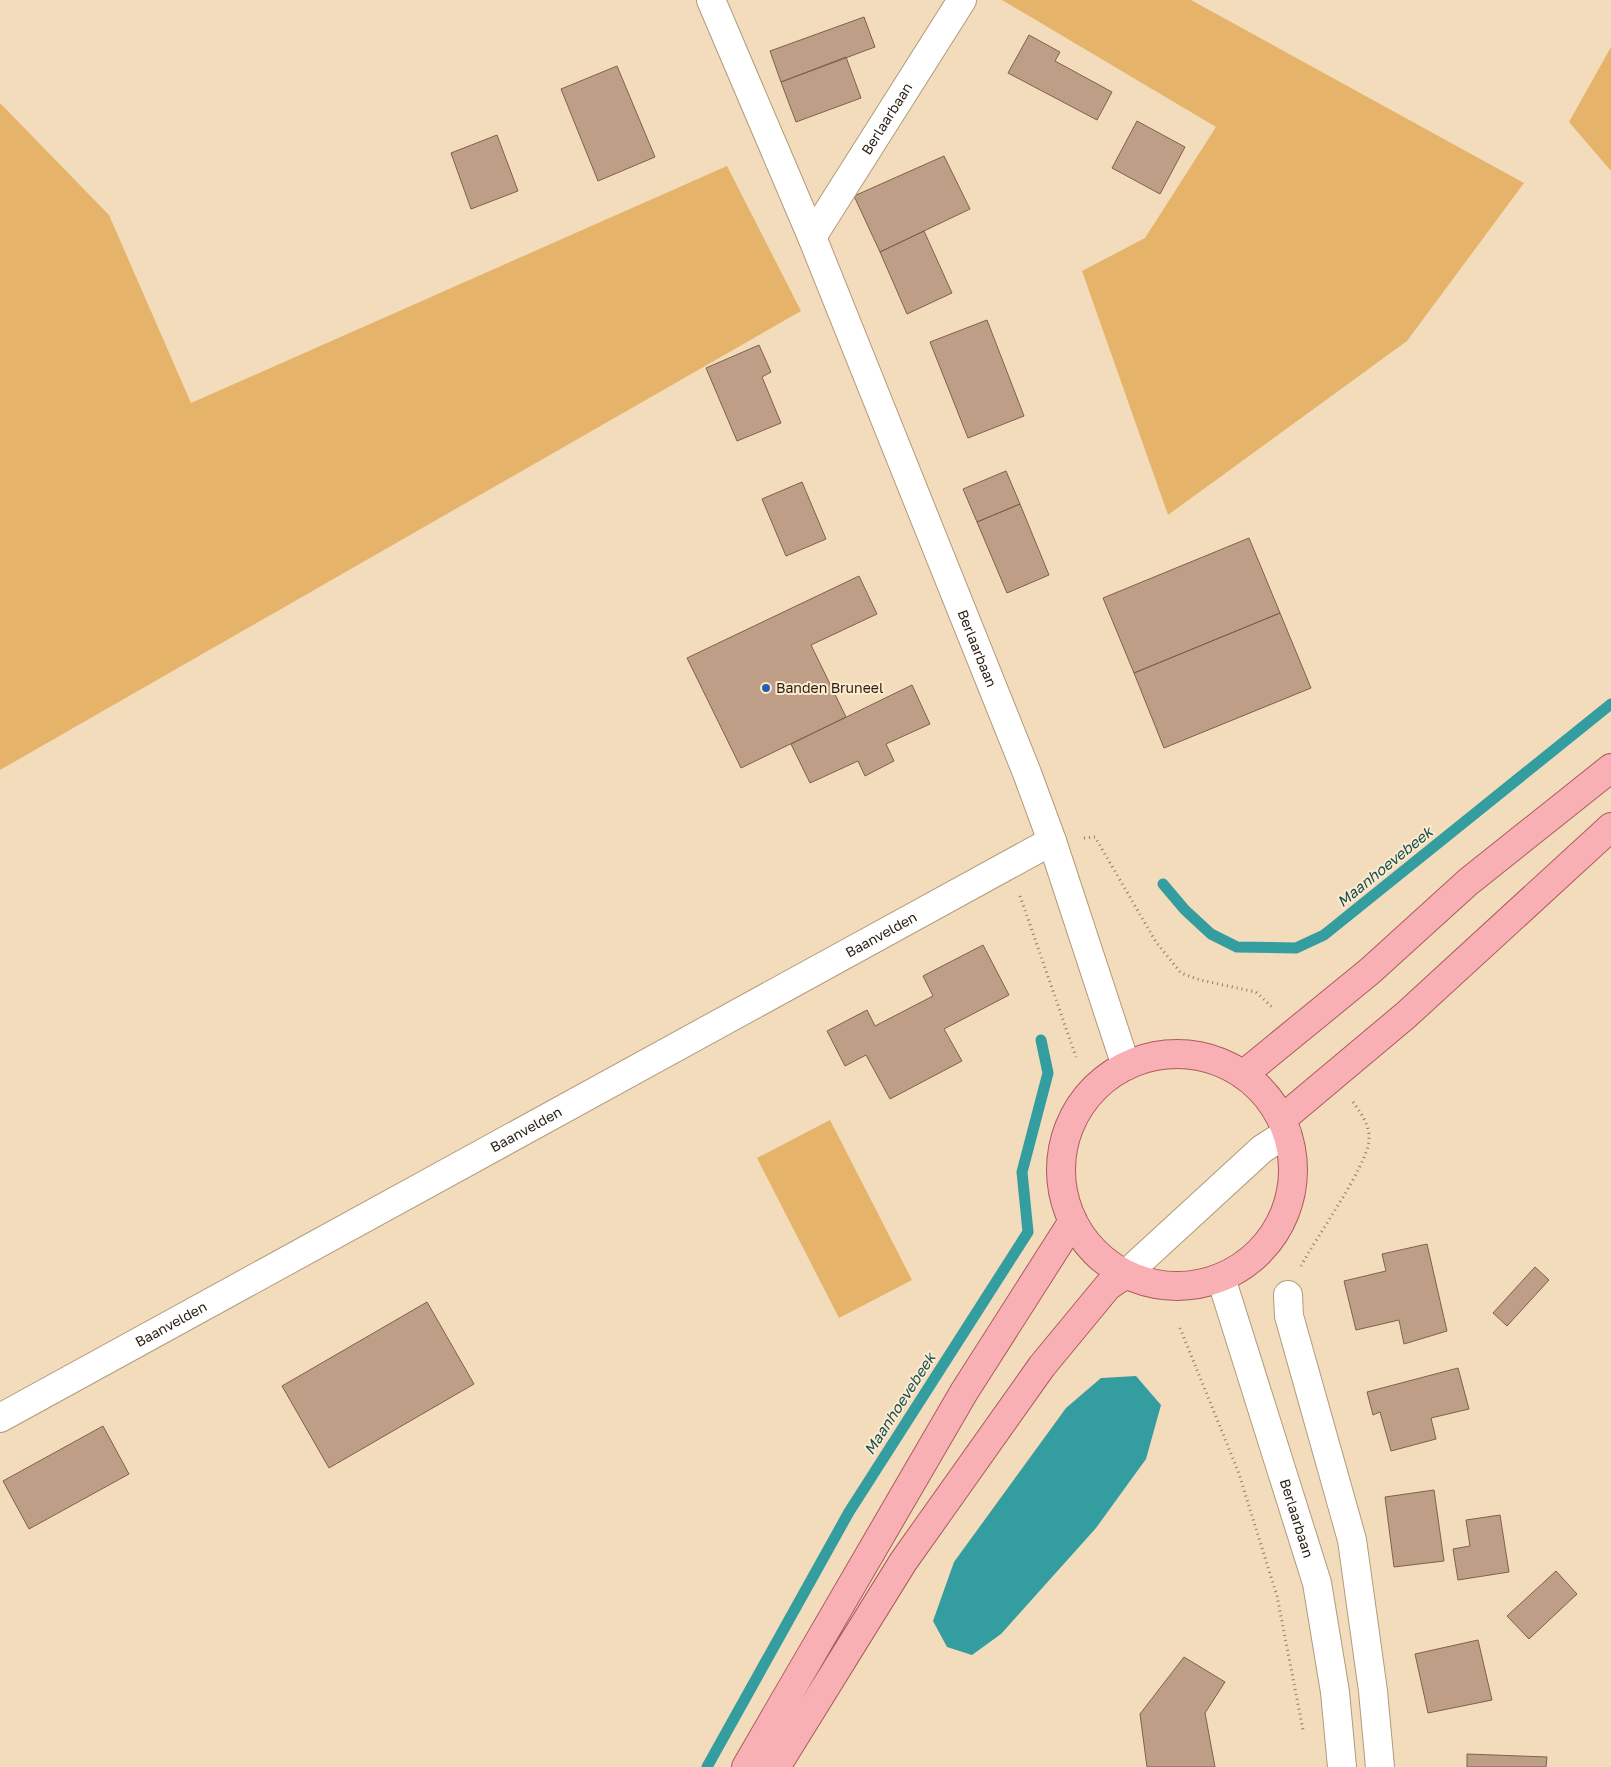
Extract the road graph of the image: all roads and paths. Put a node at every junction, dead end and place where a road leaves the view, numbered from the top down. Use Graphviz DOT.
graph roads {
  1 [pos="711,0"];
  2 [pos="962,0"];
  3 [pos="812,237"];
  4 [pos="1611,768"];
  5 [pos="1611,827"];
  6 [pos="1052,841"];
  7 [pos="1019,891"];
  8 [pos="1279,1013"];
  9 [pos="1076,1057"];
  10 [pos="1126,1066"];
  11 [pos="1244,1074"];
  12 [pos="1351,1100"];
  13 [pos="1285,1126"];
  14 [pos="1073,1222"];
  15 [pos="1126,1274"];
  16 [pos="1221,1278"];
  17 [pos="1288,1294"];
  18 [pos="1180,1328"];
  19 [pos="0,1418"];
  20 [pos="1304,1734"];
  21 [pos="746,1767"];
  22 [pos="776,1767"];
  23 [pos="1342,1767"];
  24 [pos="1380,1767"];
  1 -- 3 [label="street, Berlaarbaan"];
  2 -- 3 [label="street, Berlaarbaan"];
  3 -- 6 [label="street, Berlaarbaan"];
  4 -- 11 [label="main road"];
  5 -- 13 [label="main road"];
  6 -- 8 [label="path"];
  6 -- 10 [label="street, Berlaarbaan"];
  6 -- 19 [label="street, Baanvelden"];
  7 -- 9 [label="path"];
  10 -- 11 [label="main road"];
  10 -- 14 [label="main road"];
  11 -- 13 [label="main road"];
  12 -- 17 [label="path"];
  13 -- 15 [label="street"];
  13 -- 16 [label="main road"];
  14 -- 15 [label="main road"];
  14 -- 21 [label="main road"];
  15 -- 16 [label="main road"];
  15 -- 22 [label="main road"];
  16 -- 23 [label="street, Berlaarbaan"];
  17 -- 24 [label="street"];
  18 -- 20 [label="path"];
}
